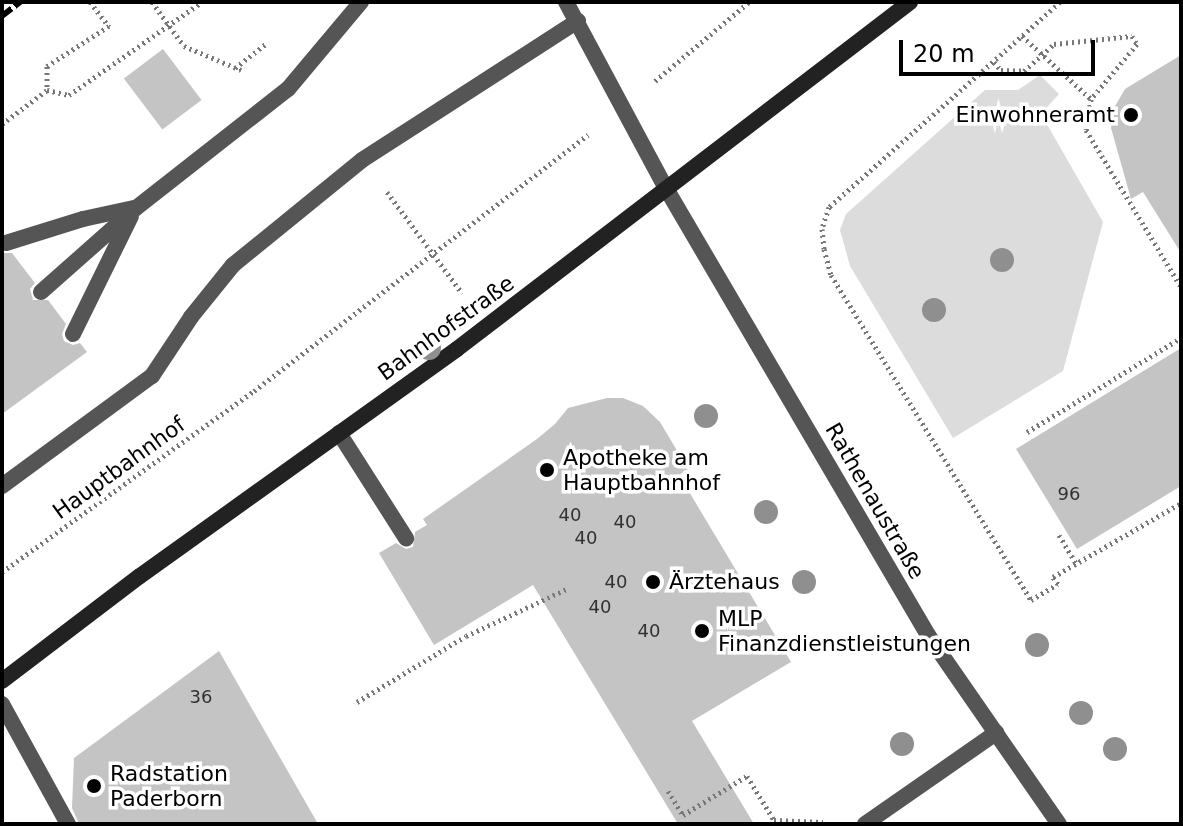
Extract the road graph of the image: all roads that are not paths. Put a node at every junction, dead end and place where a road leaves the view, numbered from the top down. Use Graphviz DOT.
graph roads {
  1 [pos="361,2"];
  2 [pos="566,2"];
  3 [pos="910,2"];
  4 [pos="578,21"];
  5 [pos="667,190"];
  6 [pos="136,208"];
  7 [pos="6,243"];
  8 [pos="41,292"];
  9 [pos="73,334"];
  10 [pos="339,433"];
  11 [pos="2,486"];
  12 [pos="406,538"];
  13 [pos="2,681"];
  14 [pos="2,704"];
  15 [pos="996,733"];
  16 [pos="68,824"];
  17 [pos="865,824"];
  18 [pos="1059,824"];
  1 -- 6 [label="street"];
  2 -- 4 [label="street, Rathenaustraße"];
  3 -- 5 [label="main road, Bahnhofstraße"];
  4 -- 5 [label="street, Rathenaustraße"];
  4 -- 11 [label="street"];
  5 -- 10 [label="main road, Bahnhofstraße"];
  5 -- 15 [label="street, Rathenaustraße"];
  6 -- 7 [label="street"];
  6 -- 8 [label="street"];
  6 -- 9 [label="street"];
  10 -- 12 [label="street"];
  10 -- 13 [label="main road, Bahnhofstraße"];
  14 -- 16 [label="street"];
  15 -- 17 [label="street"];
  15 -- 18 [label="street, Rathenaustraße"];
}
